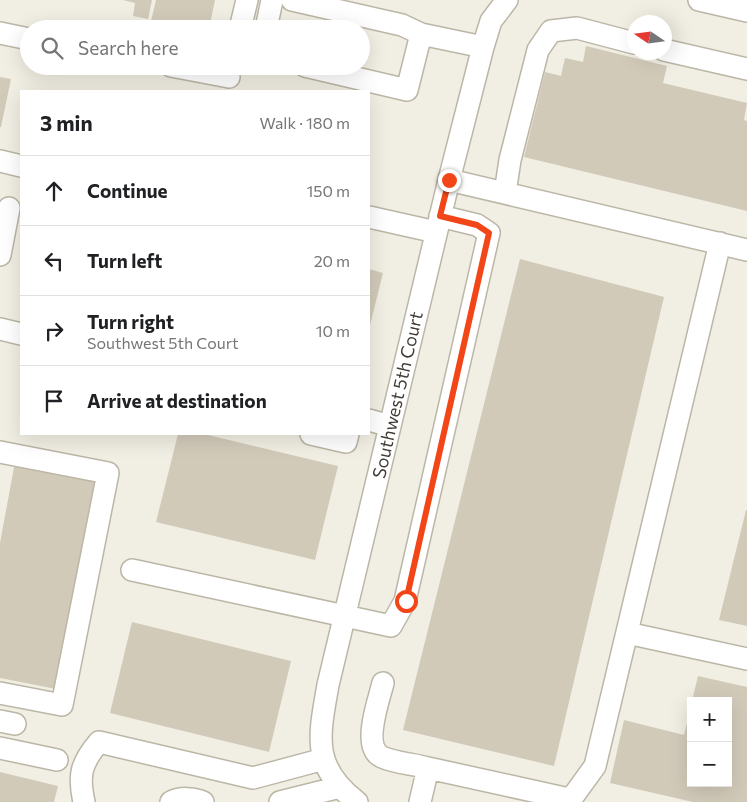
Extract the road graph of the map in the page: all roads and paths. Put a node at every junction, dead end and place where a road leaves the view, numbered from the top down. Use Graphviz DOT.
graph roads {
  1 [pos="247,0"];
  2 [pos="272,0"];
  3 [pos="292,0"];
  4 [pos="507,0"];
  5 [pos="699,0"];
  6 [pos="747,11"];
  7 [pos="242,20"];
  8 [pos="268,20"];
  9 [pos="0,33"];
  10 [pos="421,34"];
  11 [pos="20,37"];
  12 [pos="627,41"];
  13 [pos="483,47"];
  14 [pos="672,52"];
  15 [pos="747,70"];
  16 [pos="214,75"];
  17 [pos="343,75"];
  18 [pos="228,78"];
  19 [pos="0,161"];
  20 [pos="20,166"];
  21 [pos="449,180"];
  22 [pos="505,193"];
  23 [pos="10,206"];
  24 [pos="370,218"];
  25 [pos="438,224"];
  26 [pos="720,243"];
  27 [pos="747,250"];
  28 [pos="0,255"];
  29 [pos="0,329"];
  30 [pos="20,334"];
  31 [pos="370,420"];
  32 [pos="390,426"];
  33 [pos="315,435"];
  34 [pos="348,435"];
  35 [pos="0,452"];
  36 [pos="132,570"];
  37 [pos="345,617"];
  38 [pos="627,633"];
  39 [pos="747,659"];
  40 [pos="383,683"];
  41 [pos="0,693"];
  42 [pos="0,748"];
  43 [pos="324,759"];
  44 [pos="57,760"];
  45 [pos="428,768"];
  46 [pos="347,794"];
  47 [pos="569,801"];
  48 [pos="84,802"];
  49 [pos="171,802"];
  50 [pos="203,802"];
  51 [pos="280,802"];
  52 [pos="420,802"];
  1 -- 7 [label="street"];
  2 -- 8 [label="street"];
  3 -- 10 [label="street"];
  4 -- 13 [label="street, Southwest 5th Court"];
  5 -- 6 [label="street"];
  9 -- 11 [label="street"];
  10 -- 13 [label="street"];
  10 -- 17 [label="street"];
  12 -- 22 [label="street"];
  13 -- 21 [label="street, Southwest 5th Court"];
  14 -- 15 [label="street"];
  16 -- 18 [label="street"];
  19 -- 20 [label="street"];
  21 -- 22 [label="street"];
  21 -- 25 [label="street, Southwest 5th Court"];
  22 -- 26 [label="street"];
  23 -- 28 [label="street"];
  24 -- 25 [label="street"];
  25 -- 32 [label="street, Southwest 5th Court"];
  25 -- 37 [label="street"];
  26 -- 27 [label="street"];
  26 -- 38 [label="street"];
  29 -- 30 [label="street"];
  31 -- 32 [label="street"];
  32 -- 37 [label="street, Southwest 5th Court"];
  33 -- 34 [label="street"];
  35 -- 41 [label="street"];
  36 -- 37 [label="street"];
  37 -- 43 [label="street, Southwest 5th Court"];
  38 -- 39 [label="street"];
  38 -- 47 [label="street"];
  40 -- 45 [label="street"];
  42 -- 44 [label="street"];
  43 -- 46 [label="street, Southwest 5th Court"];
  43 -- 48 [label="street"];
  45 -- 47 [label="street"];
  45 -- 52 [label="street"];
  46 -- 51 [label="street"];
  49 -- 50 [label="street"];
}
